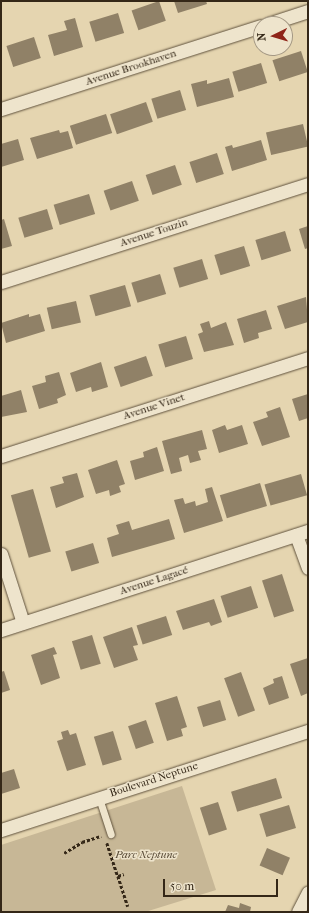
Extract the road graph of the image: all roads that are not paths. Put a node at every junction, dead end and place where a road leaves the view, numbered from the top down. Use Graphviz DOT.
graph roads {
  1 [pos="308,11"];
  2 [pos="293,16"];
  3 [pos="253,29"];
  4 [pos="1,109"];
  5 [pos="308,184"];
  6 [pos="1,282"];
  7 [pos="308,358"];
  8 [pos="1,456"];
  9 [pos="302,533"];
  10 [pos="1,554"];
  11 [pos="308,568"];
  12 [pos="23,623"];
  13 [pos="1,630"];
  14 [pos="308,731"];
  15 [pos="99,798"];
  16 [pos="1,830"];
  17 [pos="111,834"];
  18 [pos="308,892"];
  19 [pos="298,912"];
  1 -- 2 [label="street"];
  3 -- 4 [label="street, Avenue Brookhaven"];
  5 -- 6 [label="street, Avenue Touzin"];
  7 -- 8 [label="street, Avenue Vinet"];
  9 -- 11 [label="street"];
  9 -- 12 [label="street, Avenue Lagacé"];
  10 -- 12 [label="street"];
  12 -- 13 [label="street, Avenue Lagacé"];
  14 -- 15 [label="street, Boulevard Neptune"];
  15 -- 16 [label="street, Boulevard Neptune"];
  15 -- 17 [label="lane"];
  18 -- 19 [label="street"];
}
